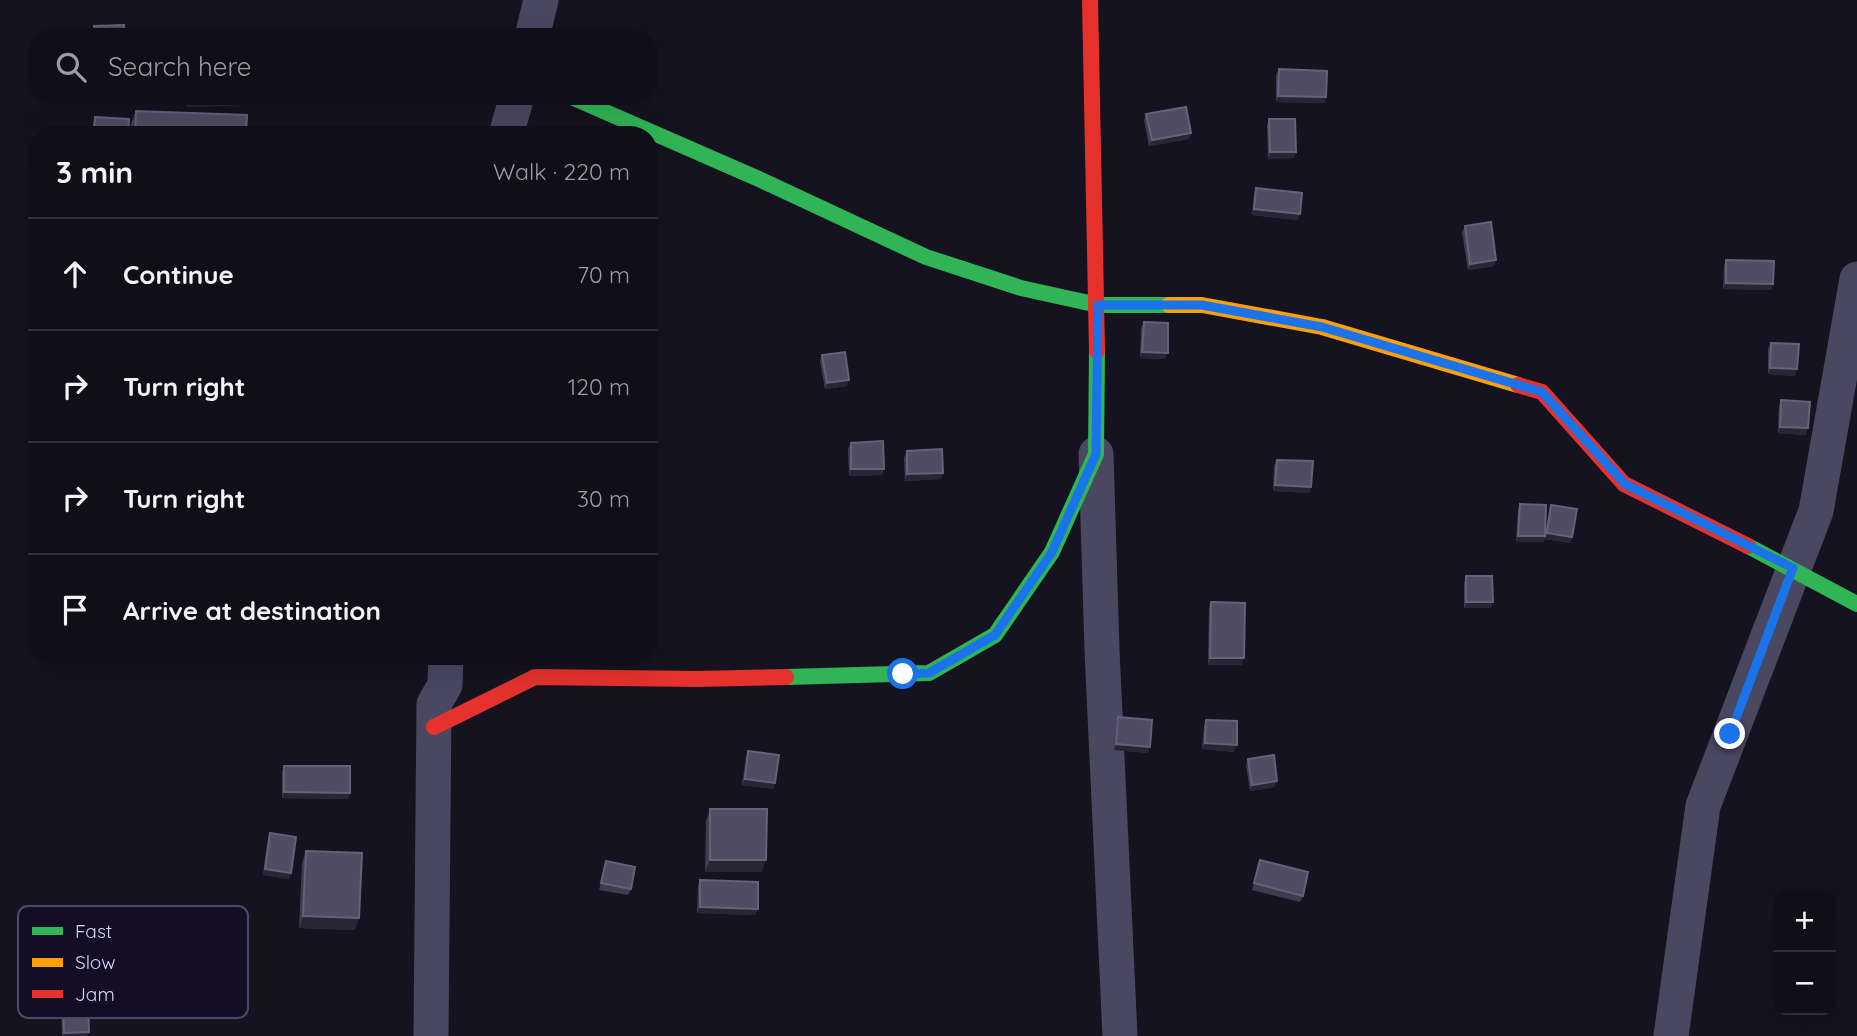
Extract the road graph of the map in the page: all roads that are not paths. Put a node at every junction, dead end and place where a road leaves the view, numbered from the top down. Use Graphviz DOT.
graph roads {
  1 [pos="541,0"];
  2 [pos="1090,0"];
  3 [pos="534,28"];
  4 [pos="514,105"];
  5 [pos="590,105"];
  6 [pos="509,126"];
  7 [pos="638,126"];
  8 [pos="658,135"];
  9 [pos="1857,279"];
  10 [pos="1098,305"];
  11 [pos="1096,454"];
  12 [pos="1793,568"];
  13 [pos="1857,604"];
  14 [pos="446,665"];
  15 [pos="434,727"];
  16 [pos="431,1036"];
  17 [pos="1121,1036"];
  18 [pos="1671,1036"];
  1 -- 3 [label="street"];
  2 -- 10 [label="street"];
  4 -- 6 [label="street"];
  5 -- 7 [label="street"];
  8 -- 10 [label="street"];
  9 -- 12 [label="street"];
  10 -- 11 [label="street"];
  10 -- 12 [label="street"];
  11 -- 15 [label="street"];
  11 -- 17 [label="street"];
  12 -- 13 [label="street"];
  12 -- 18 [label="street"];
  14 -- 15 [label="street"];
  15 -- 16 [label="street"];
}
